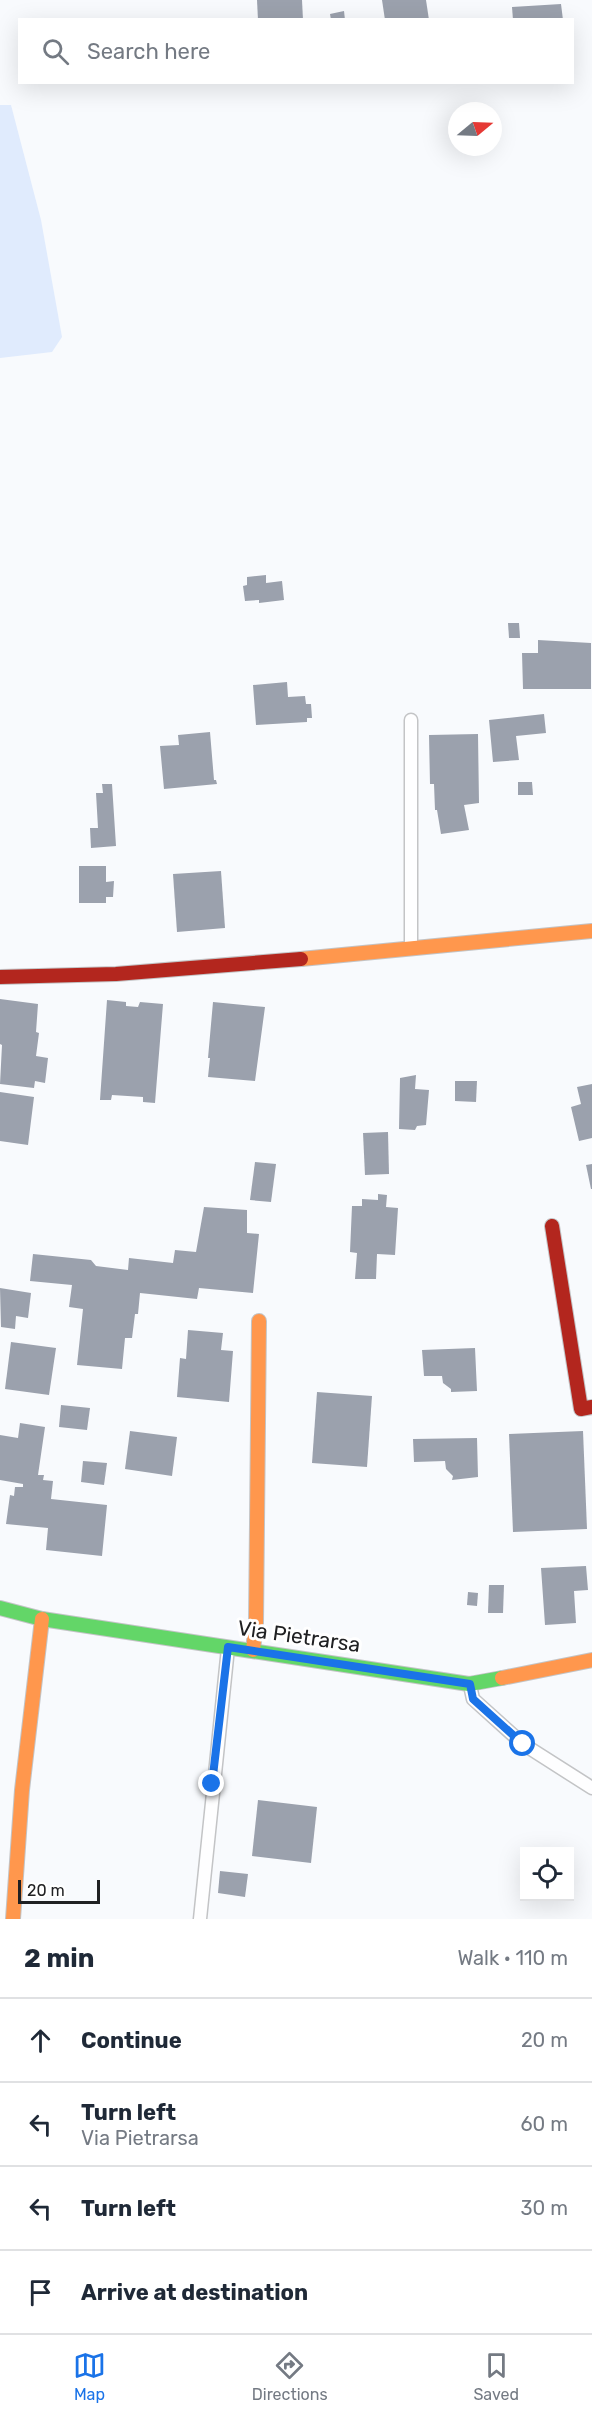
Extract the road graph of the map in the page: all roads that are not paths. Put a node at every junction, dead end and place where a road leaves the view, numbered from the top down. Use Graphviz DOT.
graph roads {
  1 [pos="411,720"];
  2 [pos="592,931"];
  3 [pos="411,950"];
  4 [pos="0,977"];
  5 [pos="552,1226"];
  6 [pos="259,1321"];
  7 [pos="592,1407"];
  8 [pos="0,1608"];
  9 [pos="42,1619"];
  10 [pos="228,1647"];
  11 [pos="253,1650"];
  12 [pos="592,1660"];
  13 [pos="470,1684"];
  14 [pos="592,1788"];
  15 [pos="12,1919"];
  16 [pos="200,1919"];
  1 -- 3 [label="lane"];
  2 -- 3 [label="street"];
  3 -- 4 [label="street"];
  5 -- 7 [label="street"];
  6 -- 11 [label="street"];
  8 -- 9 [label="street, Via Pietrarsa"];
  9 -- 10 [label="street, Via Pietrarsa"];
  9 -- 15 [label="street"];
  10 -- 11 [label="street, Via Pietrarsa"];
  10 -- 16 [label="lane"];
  11 -- 13 [label="street, Via Pietrarsa"];
  12 -- 13 [label="street, Via Pietrarsa"];
  13 -- 14 [label="lane"];
}
